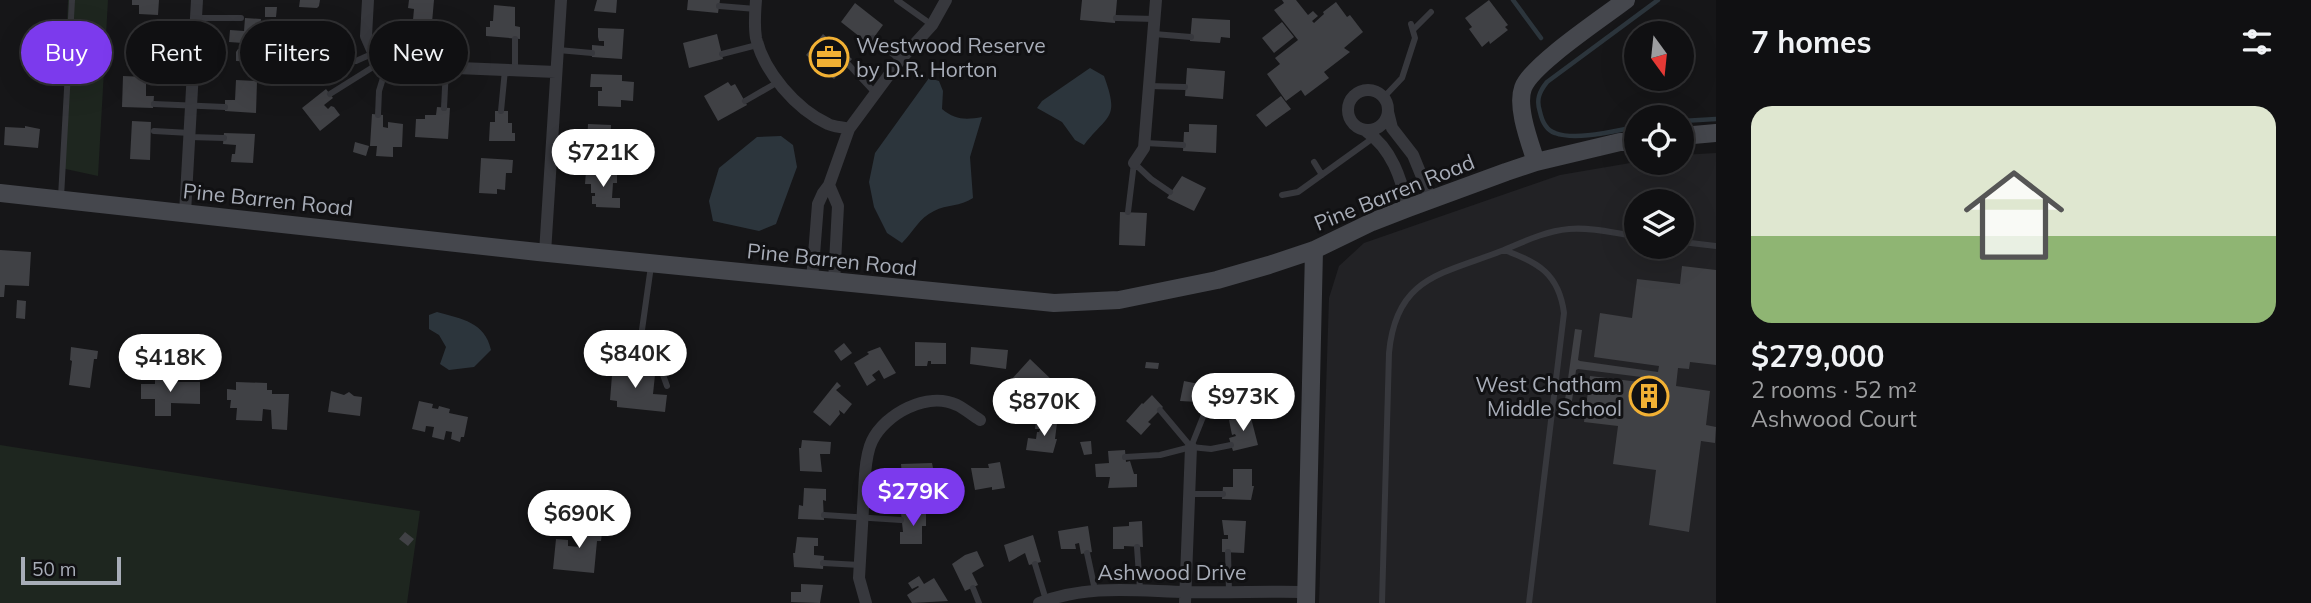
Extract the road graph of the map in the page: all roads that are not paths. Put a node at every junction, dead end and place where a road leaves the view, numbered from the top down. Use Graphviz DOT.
graph roads {
  1 [pos="72,0"];
  2 [pos="197,0"];
  3 [pos="368,0"];
  4 [pos="561,0"];
  5 [pos="946,0"];
  6 [pos="1156,0"];
  7 [pos="1626,0"];
  8 [pos="897,1"];
  9 [pos="719,6"];
  10 [pos="756,10"];
  11 [pos="1431,12"];
  12 [pos="196,18"];
  13 [pos="242,18"];
  14 [pos="1116,18"];
  15 [pos="1155,19"];
  16 [pos="196,21"];
  17 [pos="932,25"];
  18 [pos="1154,34"];
  19 [pos="1191,37"];
  20 [pos="873,38"];
  21 [pos="515,39"];
  22 [pos="369,41"];
  23 [pos="759,45"];
  24 [pos="558,50"];
  25 [pos="592,53"];
  26 [pos="722,54"];
  27 [pos="901,60"];
  28 [pos="848,64"];
  29 [pos="369,67"];
  30 [pos="468,69"];
  31 [pos="510,71"];
  32 [pos="556,72"];
  33 [pos="778,82"];
  34 [pos="192,84"];
  35 [pos="379,84"];
  36 [pos="445,84"];
  37 [pos="1149,86"];
  38 [pos="1185,87"];
  39 [pos="330,94"];
  40 [pos="877,94"];
  41 [pos="1384,97"];
  42 [pos="745,101"];
  43 [pos="153,104"];
  44 [pos="191,105"];
  45 [pos="225,107"];
  46 [pos="444,108"];
  47 [pos="502,111"];
  48 [pos="1388,112"];
  49 [pos="378,115"];
  50 [pos="849,129"];
  51 [pos="155,131"];
  52 [pos="1716,133"];
  53 [pos="1370,134"];
  54 [pos="190,135"];
  55 [pos="1528,135"];
  56 [pos="1694,135"];
  57 [pos="224,138"];
  58 [pos="1624,142"];
  59 [pos="1145,144"];
  60 [pos="1184,145"];
  61 [pos="1314,162"];
  62 [pos="1536,162"];
  63 [pos="1134,163"];
  64 [pos="1506,172"];
  65 [pos="1322,174"];
  66 [pos="829,185"];
  67 [pos="1170,192"];
  68 [pos="0,193"];
  69 [pos="1282,195"];
  70 [pos="1431,199"];
  71 [pos="61,200"];
  72 [pos="1408,208"];
  73 [pos="1128,212"];
  74 [pos="186,213"];
  75 [pos="1624,234"];
  76 [pos="1694,243"];
  77 [pos="1716,246"];
  78 [pos="1314,250"];
  79 [pos="1504,250"];
  80 [pos="545,253"];
  81 [pos="652,264"];
  82 [pos="811,279"];
  83 [pos="834,282"];
  84 [pos="667,386"];
  85 [pos="1160,410"];
  86 [pos="1205,412"];
  87 [pos="980,420"];
  88 [pos="1231,445"];
  89 [pos="1191,447"];
  90 [pos="1125,457"];
  91 [pos="1190,494"];
  92 [pos="1223,494"];
  93 [pos="824,515"];
  94 [pos="862,519"];
  95 [pos="901,520"];
  96 [pos="1137,547"];
  97 [pos="1228,552"];
  98 [pos="1087,553"];
  99 [pos="823,563"];
  100 [pos="1035,564"];
  101 [pos="860,565"];
  102 [pos="973,588"];
  103 [pos="1140,589"];
  104 [pos="1096,590"];
  105 [pos="1229,592"];
  106 [pos="1306,597"];
  107 [pos="1185,598"];
  108 [pos="1061,600"];
  109 [pos="1043,602"];
  110 [pos="866,603"];
  111 [pos="979,603"];
  112 [pos="1382,603"];
  113 [pos="1529,603"];
  1 -- 71 [label="lane"];
  2 -- 12 [label="street"];
  3 -- 22 [label="street"];
  4 -- 24 [label="street"];
  5 -- 17 [label="street"];
  6 -- 15 [label="street"];
  7 -- 55 [label="main road"];
  8 -- 17 [label="lane"];
  9 -- 10 [label="lane"];
  10 -- 23 [label="street"];
  11 -- 41 [label="lane"];
  12 -- 13 [label="lane"];
  12 -- 16 [label="street"];
  14 -- 15 [label="lane"];
  15 -- 18 [label="street"];
  17 -- 27 [label="street"];
  18 -- 19 [label="lane"];
  18 -- 37 [label="street"];
  20 -- 27 [label="lane"];
  21 -- 31 [label="lane"];
  23 -- 26 [label="lane"];
  23 -- 33 [label="street"];
  24 -- 25 [label="lane"];
  24 -- 32 [label="street"];
  27 -- 40 [label="street"];
  28 -- 40 [label="lane"];
  29 -- 39 [label="lane"];
  30 -- 31 [label="street"];
  31 -- 32 [label="street"];
  31 -- 47 [label="lane"];
  32 -- 80 [label="street"];
  33 -- 42 [label="lane"];
  33 -- 50 [label="street"];
  34 -- 44 [label="street"];
  35 -- 49 [label="lane"];
  36 -- 46 [label="lane"];
  37 -- 38 [label="lane"];
  37 -- 59 [label="street"];
  40 -- 50 [label="street"];
  41 -- 48 [label="street"];
  41 -- 53 [label="street"];
  43 -- 44 [label="lane"];
  44 -- 45 [label="lane"];
  44 -- 54 [label="street"];
  48 -- 53 [label="street"];
  48 -- 70 [label="street"];
  50 -- 66 [label="street"];
  51 -- 54 [label="lane"];
  52 -- 56 [label="main road"];
  53 -- 65 [label="lane"];
  53 -- 72 [label="street"];
  54 -- 57 [label="lane"];
  54 -- 74 [label="street"];
  55 -- 62 [label="main road"];
  55 -- 64 [label="main road"];
  58 -- 62 [label="main road, Pine Barren Road"];
  59 -- 60 [label="lane"];
  59 -- 63 [label="street"];
  61 -- 65 [label="lane"];
  62 -- 64 [label="main road, Pine Barren Road"];
  63 -- 67 [label="lane"];
  63 -- 73 [label="lane"];
  64 -- 70 [label="main road, Pine Barren Road"];
  65 -- 69 [label="lane"];
  66 -- 82 [label="street"];
  66 -- 83 [label="street"];
  68 -- 71 [label="main road, Pine Barren Road"];
  70 -- 72 [label="main road, Pine Barren Road"];
  71 -- 74 [label="main road, Pine Barren Road"];
  72 -- 78 [label="main road, Pine Barren Road"];
  74 -- 80 [label="main road, Pine Barren Road"];
  75 -- 79 [label="lane"];
  76 -- 77 [label="lane"];
  78 -- 83 [label="main road, Pine Barren Road"];
  78 -- 106 [label="main road"];
  79 -- 112 [label="lane"];
  79 -- 113 [label="lane"];
  80 -- 81 [label="main road, Pine Barren Road"];
  81 -- 82 [label="main road, Pine Barren Road"];
  81 -- 84 [label="lane"];
  82 -- 83 [label="main road, Pine Barren Road"];
  85 -- 89 [label="lane"];
  86 -- 89 [label="lane"];
  87 -- 94 [label="street"];
  88 -- 89 [label="lane"];
  89 -- 90 [label="lane"];
  89 -- 91 [label="street"];
  91 -- 92 [label="lane"];
  91 -- 107 [label="street"];
  93 -- 94 [label="lane"];
  94 -- 95 [label="lane"];
  94 -- 101 [label="street"];
  96 -- 103 [label="lane"];
  97 -- 105 [label="lane"];
  98 -- 104 [label="lane"];
  99 -- 101 [label="lane"];
  100 -- 109 [label="lane"];
  101 -- 110 [label="street"];
  102 -- 111 [label="lane"];
  103 -- 104 [label="street, Ashwood Drive"];
  103 -- 107 [label="street, Ashwood Drive"];
  104 -- 108 [label="street, Ashwood Drive"];
  105 -- 106 [label="street, Ashwood Drive"];
  105 -- 107 [label="street, Ashwood Drive"];
  108 -- 109 [label="street, Ashwood Drive"];
}
